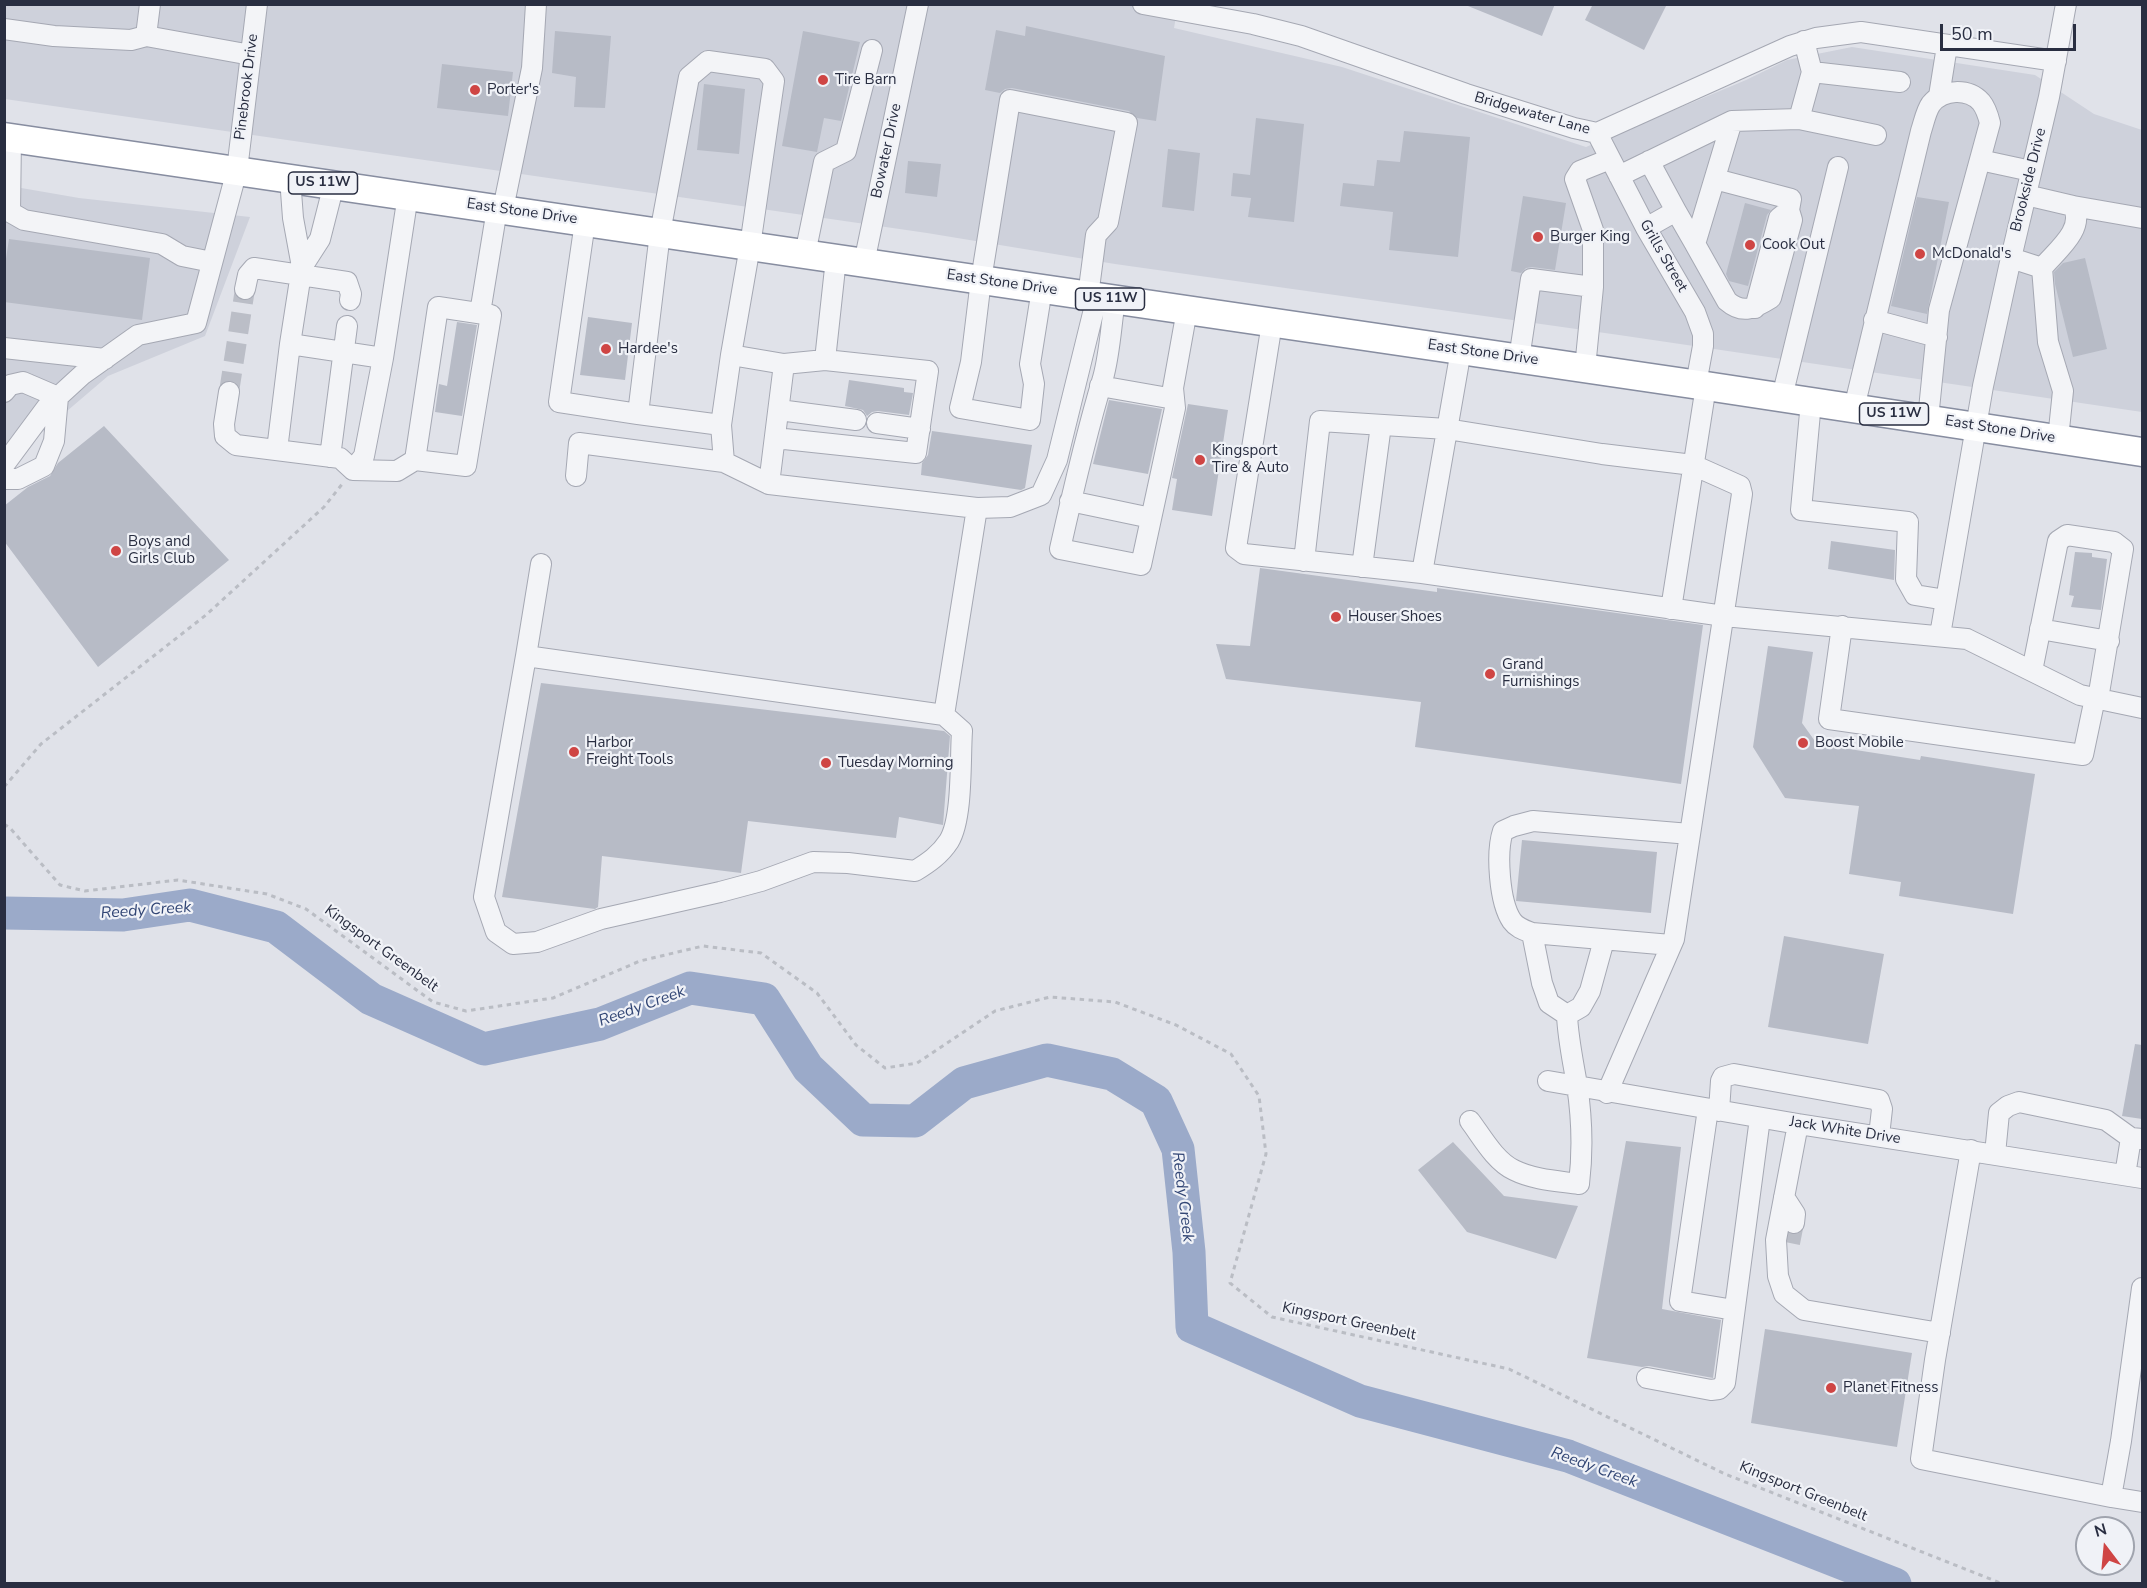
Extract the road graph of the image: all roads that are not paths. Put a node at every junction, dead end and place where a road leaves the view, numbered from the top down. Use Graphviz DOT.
graph roads {
  1 [pos="150,4"];
  2 [pos="257,4"];
  3 [pos="536,4"];
  4 [pos="918,4"];
  5 [pos="1143,4"];
  6 [pos="2066,4"];
  7 [pos="4,29"];
  8 [pos="146,36"];
  9 [pos="1804,41"];
  10 [pos="1947,46"];
  11 [pos="872,50"];
  12 [pos="251,55"];
  13 [pos="2056,62"];
  14 [pos="1812,72"];
  15 [pos="1900,82"];
  16 [pos="1940,96"];
  17 [pos="1799,119"];
  18 [pos="1732,121"];
  19 [pos="1597,133"];
  20 [pos="1876,135"];
  21 [pos="8,137"];
  22 [pos="1980,160"];
  23 [pos="1649,161"];
  24 [pos="1615,167"];
  25 [pos="1838,167"];
  26 [pos="237,170"];
  27 [pos="2031,171"];
  28 [pos="290,178"];
  29 [pos="1715,179"];
  30 [pos="334,184"];
  31 [pos="408,195"];
  32 [pos="2026,195"];
  33 [pos="2073,206"];
  34 [pos="500,209"];
  35 [pos="1676,211"];
  36 [pos="2142,218"];
  37 [pos="585,222"];
  38 [pos="1646,228"];
  39 [pos="660,233"];
  40 [pos="1695,244"];
  41 [pos="750,246"];
  42 [pos="805,254"];
  43 [pos="2011,258"];
  44 [pos="836,259"];
  45 [pos="212,262"];
  46 [pos="864,263"];
  47 [pos="2042,268"];
  48 [pos="301,271"];
  49 [pos="981,280"];
  50 [pos="1593,287"];
  51 [pos="245,289"];
  52 [pos="1042,289"];
  53 [pos="1100,298"];
  54 [pos="350,300"];
  55 [pos="1187,310"];
  56 [pos="480,313"];
  57 [pos="1874,320"];
  58 [pos="1272,323"];
  59 [pos="346,326"];
  60 [pos="1937,337"];
  61 [pos="290,344"];
  62 [pos="4,348"];
  63 [pos="1461,350"];
  64 [pos="343,352"];
  65 [pos="731,355"];
  66 [pos="383,358"];
  67 [pos="105,359"];
  68 [pos="1519,359"];
  69 [pos="825,360"];
  70 [pos="784,364"];
  71 [pos="1585,368"];
  72 [pos="1701,385"];
  73 [pos="1100,386"];
  74 [pos="4,392"];
  75 [pos="229,392"];
  76 [pos="58,397"];
  77 [pos="1782,397"];
  78 [pos="1174,399"];
  79 [pos="1811,402"];
  80 [pos="1854,408"];
  81 [pos="778,410"];
  82 [pos="638,414"];
  83 [pos="1928,419"];
  84 [pos="856,420"];
  85 [pos="877,423"];
  86 [pos="721,425"];
  87 [pos="1381,425"];
  88 [pos="1977,426"];
  89 [pos="920,429"];
  90 [pos="1447,429"];
  91 [pos="775,438"];
  92 [pos="2058,439"];
  93 [pos="277,450"];
  94 [pos="2142,452"];
  95 [pos="330,457"];
  96 [pos="416,460"];
  97 [pos="724,462"];
  98 [pos="4,465"];
  99 [pos="1693,465"];
  100 [pos="354,470"];
  101 [pos="576,476"];
  102 [pos="4,479"];
  103 [pos="769,484"];
  104 [pos="1071,501"];
  105 [pos="977,508"];
  106 [pos="1151,518"];
  107 [pos="1304,561"];
  108 [pos="541,564"];
  109 [pos="1362,567"];
  110 [pos="1422,573"];
  111 [pos="1946,600"];
  112 [pos="1671,609"];
  113 [pos="1724,616"];
  114 [pos="1842,626"];
  115 [pos="2040,629"];
  116 [pos="2110,634"];
  117 [pos="1940,635"];
  118 [pos="526,656"];
  119 [pos="2032,671"];
  120 [pos="2097,698"];
  121 [pos="2142,708"];
  122 [pos="944,715"];
  123 [pos="1690,834"];
  124 [pos="1532,933"];
  125 [pos="1605,940"];
  126 [pos="1671,945"];
  127 [pos="1567,1015"];
  128 [pos="1548,1081"];
  129 [pos="1577,1087"];
  130 [pos="1607,1092"];
  131 [pos="1713,1110"];
  132 [pos="1760,1118"];
  133 [pos="1470,1121"];
  134 [pos="1798,1124"];
  135 [pos="1879,1137"];
  136 [pos="2137,1139"];
  137 [pos="1971,1150"];
  138 [pos="1995,1154"];
  139 [pos="2134,1176"];
  140 [pos="1784,1197"];
  141 [pos="1794,1223"];
  142 [pos="1790,1243"];
  143 [pos="1777,1261"];
  144 [pos="2142,1288"];
  145 [pos="1734,1310"];
  146 [pos="1940,1333"];
  147 [pos="1647,1378"];
  148 [pos="2111,1497"];
  149 [pos="2142,1502"];
  1 -- 8 [label="street"];
  2 -- 12 [label="street, Pinebrook Drive"];
  3 -- 34 [label="street"];
  4 -- 46 [label="street, Bowater Drive"];
  5 -- 19 [label="street, Bridgewater Lane"];
  6 -- 13 [label="street, Brookside Drive"];
  7 -- 8 [label="street"];
  8 -- 12 [label="street"];
  9 -- 10 [label="street, Bridgewater Lane"];
  9 -- 14 [label="street"];
  9 -- 19 [label="street, Bridgewater Lane"];
  10 -- 13 [label="street, Bridgewater Lane"];
  10 -- 16 [label="street"];
  11 -- 42 [label="street"];
  12 -- 26 [label="street, Pinebrook Drive"];
  13 -- 27 [label="street, Brookside Drive"];
  14 -- 15 [label="street"];
  14 -- 17 [label="street"];
  16 -- 22 [label="street"];
  16 -- 57 [label="street"];
  17 -- 18 [label="street"];
  17 -- 20 [label="street"];
  18 -- 23 [label="street"];
  18 -- 29 [label="street"];
  19 -- 24 [label="street, Grills Street"];
  21 -- 26 [label="highway, East Stone Drive / US 11W"];
  21 -- 45 [label="street"];
  22 -- 27 [label="street"];
  22 -- 60 [label="street"];
  23 -- 24 [label="street"];
  23 -- 35 [label="street"];
  24 -- 38 [label="street, Grills Street"];
  24 -- 50 [label="street"];
  25 -- 77 [label="street"];
  26 -- 28 [label="highway, East Stone Drive / US 11W"];
  26 -- 45 [label="street, Pinebrook Drive"];
  27 -- 32 [label="street, Brookside Drive"];
  28 -- 30 [label="highway, East Stone Drive / US 11W"];
  28 -- 48 [label="street"];
  29 -- 40 [label="street"];
  29 -- 40 [label="street"];
  30 -- 31 [label="highway, East Stone Drive / US 11W"];
  30 -- 48 [label="street"];
  31 -- 34 [label="highway, East Stone Drive / US 11W"];
  31 -- 66 [label="street"];
  32 -- 33 [label="street"];
  32 -- 43 [label="street, Brookside Drive"];
  33 -- 36 [label="street"];
  33 -- 47 [label="street"];
  34 -- 37 [label="highway, East Stone Drive / US 11W"];
  34 -- 56 [label="street"];
  35 -- 38 [label="street"];
  35 -- 40 [label="street"];
  37 -- 39 [label="highway, East Stone Drive / US 11W"];
  37 -- 82 [label="street"];
  38 -- 72 [label="street, Grills Street"];
  39 -- 41 [label="highway, East Stone Drive / US 11W"];
  39 -- 41 [label="street"];
  39 -- 82 [label="street"];
  41 -- 42 [label="highway, East Stone Drive / US 11W"];
  41 -- 65 [label="street"];
  42 -- 44 [label="highway, East Stone Drive / US 11W"];
  43 -- 47 [label="street"];
  43 -- 88 [label="street, Brookside Drive"];
  44 -- 46 [label="highway, East Stone Drive / US 11W"];
  44 -- 69 [label="street"];
  45 -- 67 [label="street, Pinebrook Drive"];
  46 -- 49 [label="highway, East Stone Drive / US 11W"];
  47 -- 92 [label="street"];
  48 -- 51 [label="street"];
  48 -- 54 [label="street"];
  48 -- 61 [label="street"];
  49 -- 52 [label="highway, East Stone Drive / US 11W"];
  49 -- 52 [label="street"];
  49 -- 53 [label="street"];
  50 -- 68 [label="street"];
  50 -- 71 [label="street"];
  52 -- 53 [label="highway, East Stone Drive / US 11W"];
  53 -- 55 [label="highway, East Stone Drive / US 11W"];
  53 -- 73 [label="street"];
  53 -- 105 [label="street"];
  55 -- 58 [label="highway, East Stone Drive / US 11W"];
  55 -- 78 [label="street"];
  56 -- 96 [label="street"];
  56 -- 96 [label="street"];
  57 -- 60 [label="street"];
  57 -- 80 [label="street"];
  58 -- 63 [label="highway, East Stone Drive / US 11W"];
  58 -- 107 [label="street"];
  59 -- 64 [label="street"];
  60 -- 83 [label="street"];
  61 -- 64 [label="street"];
  61 -- 93 [label="street"];
  62 -- 67 [label="street"];
  63 -- 68 [label="highway, East Stone Drive / US 11W"];
  63 -- 90 [label="street"];
  64 -- 66 [label="street"];
  64 -- 95 [label="street"];
  65 -- 70 [label="street"];
  65 -- 86 [label="street"];
  66 -- 100 [label="street"];
  67 -- 76 [label="street"];
  68 -- 71 [label="highway, East Stone Drive / US 11W"];
  69 -- 70 [label="street"];
  69 -- 89 [label="street"];
  70 -- 81 [label="street"];
  71 -- 72 [label="highway, East Stone Drive / US 11W"];
  72 -- 77 [label="highway, East Stone Drive / US 11W"];
  72 -- 99 [label="street, Grills Street"];
  73 -- 78 [label="street"];
  73 -- 104 [label="street"];
  74 -- 76 [label="street"];
  75 -- 93 [label="street"];
  76 -- 98 [label="street"];
  76 -- 102 [label="street"];
  77 -- 79 [label="highway, East Stone Drive / US 11W"];
  78 -- 106 [label="street"];
  79 -- 80 [label="highway, East Stone Drive / US 11W"];
  79 -- 111 [label="street"];
  80 -- 83 [label="highway, East Stone Drive / US 11W"];
  81 -- 84 [label="street"];
  81 -- 91 [label="street"];
  82 -- 86 [label="street"];
  83 -- 88 [label="highway, East Stone Drive / US 11W"];
  85 -- 89 [label="street"];
  86 -- 97 [label="street"];
  87 -- 90 [label="street"];
  87 -- 107 [label="street"];
  87 -- 109 [label="street"];
  88 -- 92 [label="highway, East Stone Drive / US 11W"];
  88 -- 111 [label="street, Brookside Drive"];
  89 -- 91 [label="street"];
  90 -- 99 [label="street"];
  90 -- 110 [label="street"];
  91 -- 103 [label="street"];
  92 -- 94 [label="highway, East Stone Drive / US 11W"];
  93 -- 95 [label="street"];
  95 -- 100 [label="street"];
  96 -- 100 [label="street"];
  97 -- 101 [label="street"];
  97 -- 103 [label="street"];
  99 -- 112 [label="street, Grills Street"];
  99 -- 113 [label="street"];
  103 -- 105 [label="street"];
  104 -- 106 [label="street"];
  104 -- 106 [label="street"];
  105 -- 122 [label="street"];
  107 -- 109 [label="street"];
  108 -- 118 [label="street"];
  109 -- 110 [label="street"];
  110 -- 112 [label="street"];
  111 -- 117 [label="street, Brookside Drive"];
  112 -- 113 [label="street"];
  113 -- 114 [label="street"];
  113 -- 123 [label="street"];
  114 -- 117 [label="street"];
  114 -- 120 [label="street"];
  115 -- 116 [label="street"];
  115 -- 116 [label="street"];
  115 -- 119 [label="street"];
  116 -- 120 [label="street"];
  117 -- 119 [label="street"];
  118 -- 122 [label="street"];
  118 -- 122 [label="street"];
  119 -- 120 [label="street"];
  120 -- 121 [label="street"];
  123 -- 124 [label="street"];
  123 -- 126 [label="street"];
  124 -- 125 [label="street"];
  124 -- 127 [label="street"];
  125 -- 126 [label="street"];
  125 -- 127 [label="street"];
  126 -- 130 [label="street"];
  127 -- 129 [label="street"];
  128 -- 129 [label="street, Jack White Drive"];
  129 -- 130 [label="street, Jack White Drive"];
  129 -- 133 [label="street"];
  130 -- 131 [label="street, Jack White Drive"];
  131 -- 132 [label="street, Jack White Drive"];
  131 -- 135 [label="street"];
  131 -- 145 [label="street"];
  132 -- 134 [label="street, Jack White Drive"];
  132 -- 145 [label="street"];
  134 -- 135 [label="street, Jack White Drive"];
  134 -- 140 [label="street"];
  135 -- 137 [label="street, Jack White Drive"];
  136 -- 138 [label="street"];
  136 -- 139 [label="street"];
  137 -- 138 [label="street, Jack White Drive"];
  137 -- 146 [label="street"];
  138 -- 139 [label="street, Jack White Drive"];
  140 -- 141 [label="street"];
  140 -- 143 [label="street"];
  142 -- 143 [label="street"];
  143 -- 146 [label="street"];
  144 -- 148 [label="street"];
  145 -- 147 [label="street"];
  146 -- 148 [label="street"];
  148 -- 149 [label="street"];
}
